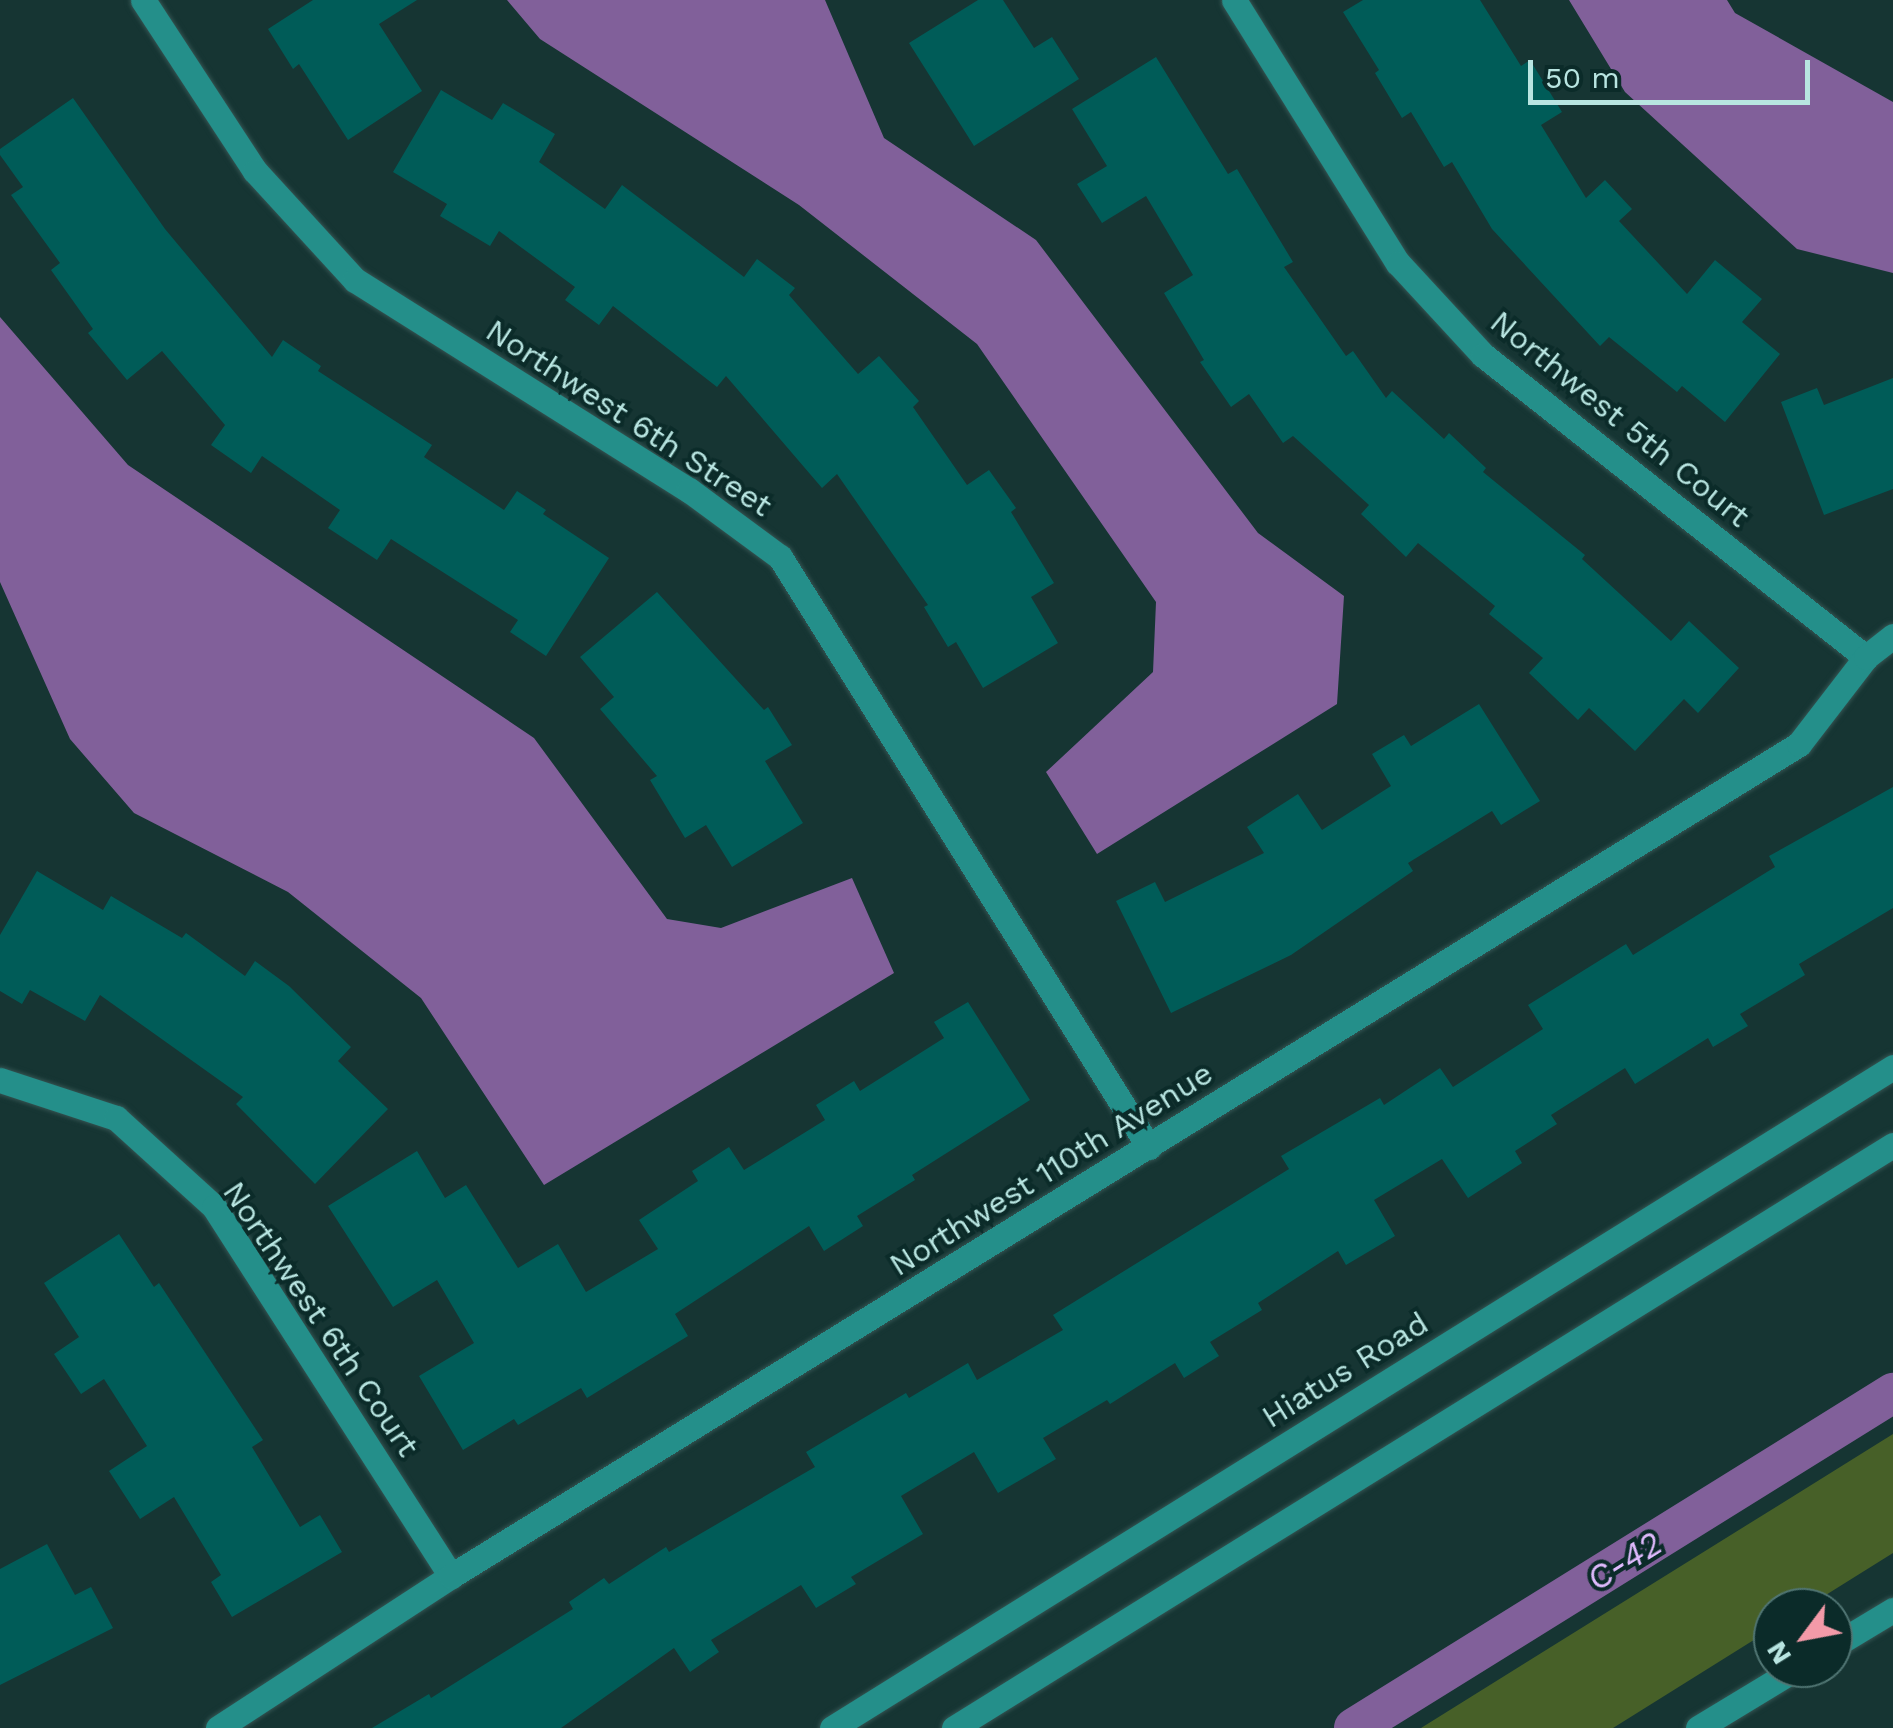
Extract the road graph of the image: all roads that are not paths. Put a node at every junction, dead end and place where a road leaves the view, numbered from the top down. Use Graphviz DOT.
graph roads {
  1 [pos="143,0"];
  2 [pos="1234,0"];
  3 [pos="1893,636"];
  4 [pos="1866,657"];
  5 [pos="1893,1068"];
  6 [pos="0,1080"];
  7 [pos="1893,1145"];
  8 [pos="1149,1147"];
  9 [pos="452,1576"];
  10 [pos="1893,1610"];
  11 [pos="1853,1634"];
  12 [pos="1764,1688"];
  13 [pos="218,1728"];
  14 [pos="832,1728"];
  15 [pos="954,1728"];
  16 [pos="1698,1728"];
  1 -- 8 [label="street, Northwest 6th Street"];
  2 -- 4 [label="street, Northwest 5th Court"];
  3 -- 4 [label="street, Northwest 110th Avenue"];
  4 -- 8 [label="street, Northwest 110th Avenue"];
  5 -- 14 [label="street, Hiatus Road"];
  6 -- 9 [label="street, Northwest 6th Court"];
  7 -- 15 [label="street"];
  8 -- 9 [label="street, Northwest 110th Avenue"];
  9 -- 13 [label="street, Northwest 110th Avenue"];
  10 -- 11 [label="street"];
  12 -- 16 [label="street"];
}
